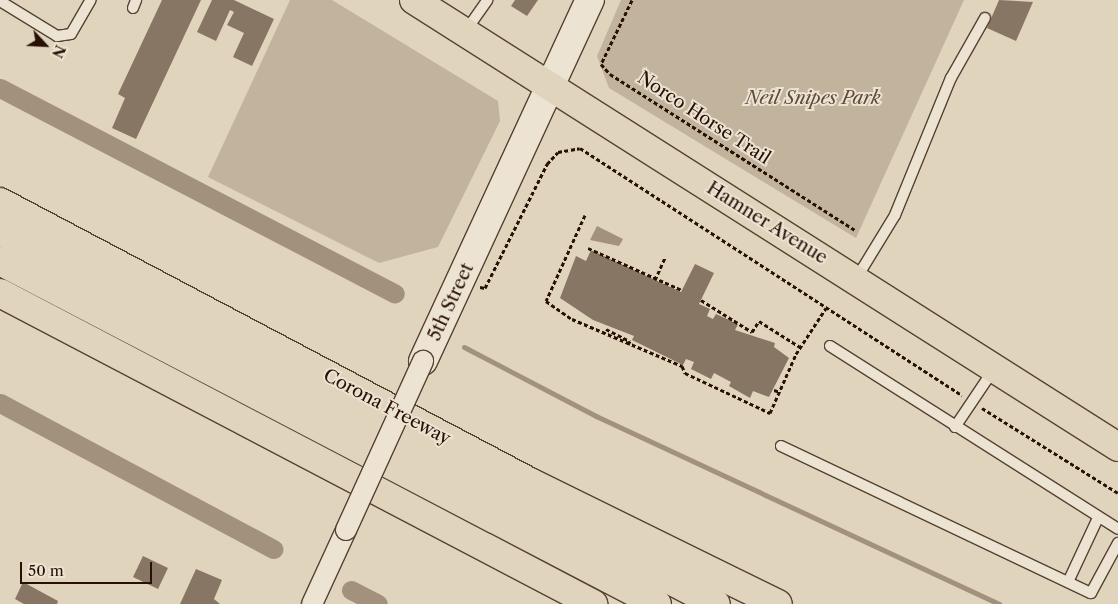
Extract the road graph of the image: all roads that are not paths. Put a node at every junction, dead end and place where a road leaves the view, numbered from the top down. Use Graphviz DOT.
graph roads {
  1 [pos="91,0"];
  2 [pos="414,0"];
  3 [pos="487,0"];
  4 [pos="590,0"];
  5 [pos="0,1"];
  6 [pos="985,18"];
  7 [pos="466,32"];
  8 [pos="552,87"];
  9 [pos="0,202"];
  10 [pos="0,231"];
  11 [pos="0,261"];
  12 [pos="856,280"];
  13 [pos="0,293"];
  14 [pos="830,346"];
  15 [pos="423,361"];
  16 [pos="995,368"];
  17 [pos="955,426"];
  18 [pos="781,446"];
  19 [pos="1118,447"];
  20 [pos="1098,518"];
  21 [pos="1118,529"];
  22 [pos="1118,543"];
  23 [pos="1068,582"];
  24 [pos="314,599"];
  25 [pos="593,604"];
  26 [pos="657,604"];
  27 [pos="716,604"];
  28 [pos="778,604"];
  1 -- 5 [label="lane"];
  2 -- 7 [label="main road, Hamner Avenue"];
  3 -- 7 [label="lane"];
  4 -- 8 [label="street, 5th Street"];
  6 -- 12 [label="lane"];
  7 -- 8 [label="main road, Hamner Avenue"];
  8 -- 12 [label="main road, Hamner Avenue"];
  8 -- 15 [label="street, 5th Street"];
  9 -- 28 [label="main road, Corona Freeway"];
  10 -- 27 [label="main road"];
  11 -- 26 [label="main road"];
  12 -- 16 [label="main road, Hamner Avenue"];
  13 -- 25 [label="main road"];
  14 -- 17 [label="lane"];
  15 -- 24 [label="street, 5th Street, bridge"];
  16 -- 17 [label="lane"];
  16 -- 19 [label="main road, Hamner Avenue"];
  17 -- 20 [label="lane"];
  18 -- 23 [label="lane"];
  20 -- 21 [label="lane"];
  20 -- 23 [label="lane"];
  22 -- 23 [label="lane"];
}
